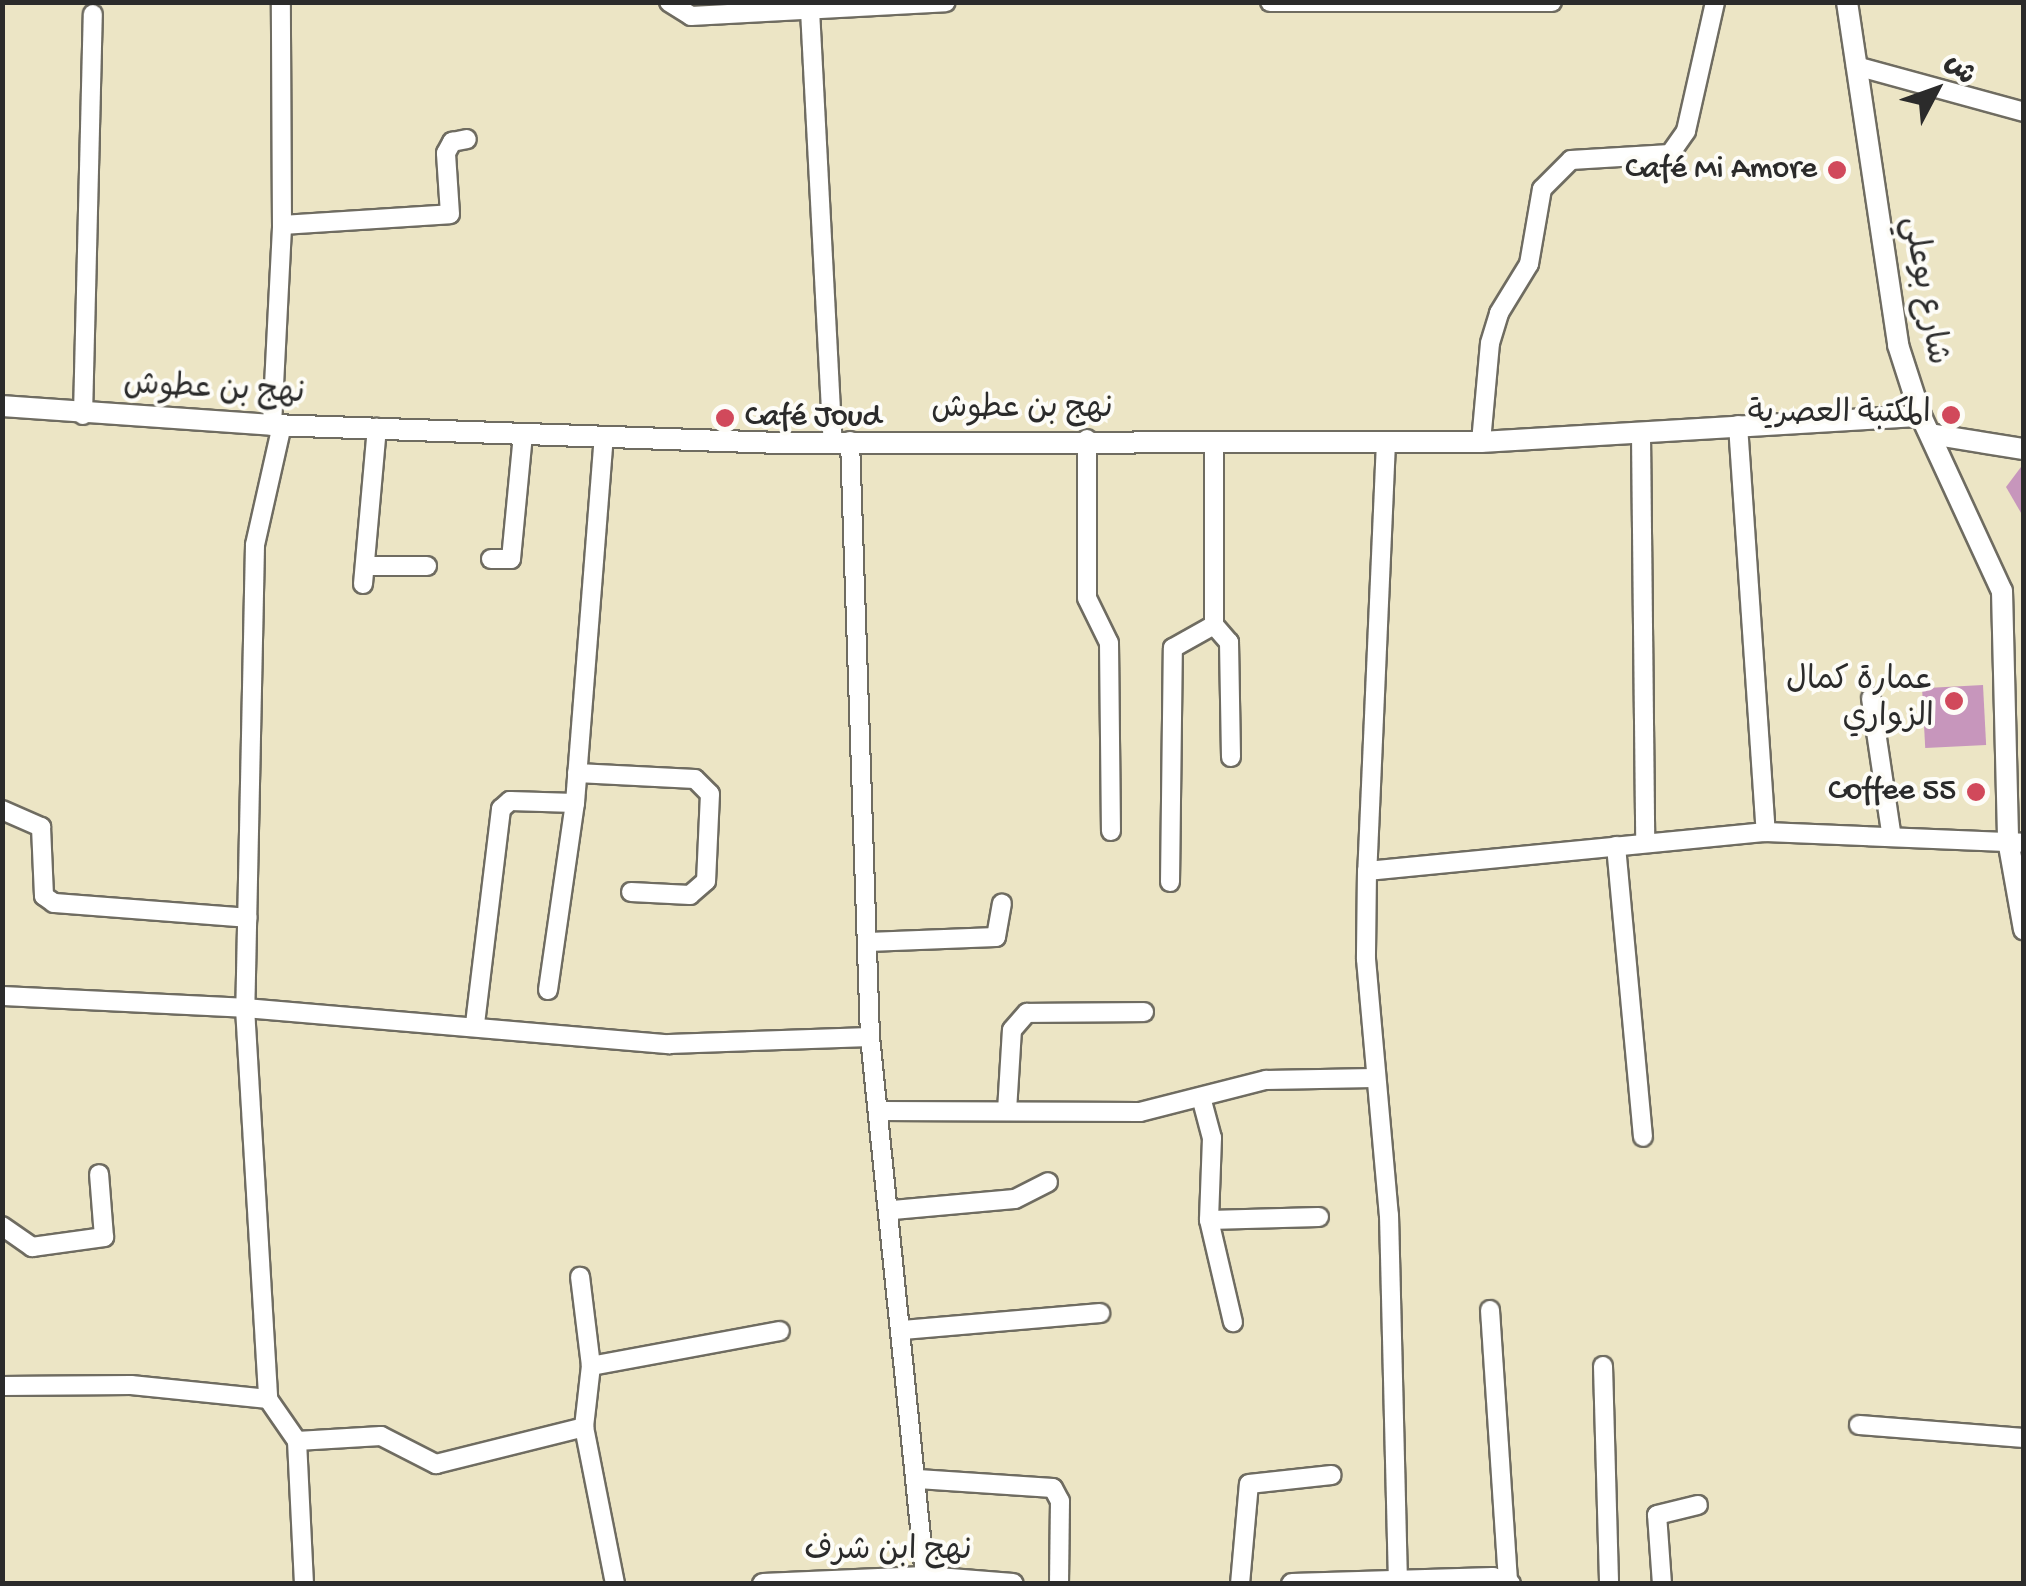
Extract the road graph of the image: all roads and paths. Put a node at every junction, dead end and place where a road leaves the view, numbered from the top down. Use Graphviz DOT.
graph roads {
  1 [pos="281,2"];
  2 [pos="669,2"];
  3 [pos="946,2"];
  4 [pos="1270,2"];
  5 [pos="1552,2"];
  6 [pos="1715,2"];
  7 [pos="1846,2"];
  8 [pos="810,10"];
  9 [pos="93,14"];
  10 [pos="1856,66"];
  11 [pos="2024,112"];
  12 [pos="466,139"];
  13 [pos="282,224"];
  14 [pos="2,406"];
  15 [pos="84,414"];
  16 [pos="277,425"];
  17 [pos="1738,425"];
  18 [pos="1925,425"];
  19 [pos="378,428"];
  20 [pos="523,434"];
  21 [pos="1642,435"];
  22 [pos="604,437"];
  23 [pos="1087,439"];
  24 [pos="842,441"];
  25 [pos="1386,442"];
  26 [pos="1481,442"];
  27 [pos="1214,445"];
  28 [pos="2024,448"];
  29 [pos="491,559"];
  30 [pos="427,566"];
  31 [pos="1214,625"];
  32 [pos="1871,698"];
  33 [pos="1231,758"];
  34 [pos="577,773"];
  35 [pos="575,803"];
  36 [pos="2,810"];
  37 [pos="1112,831"];
  38 [pos="1766,832"];
  39 [pos="1890,832"];
  40 [pos="1645,841"];
  41 [pos="2016,842"];
  42 [pos="1616,846"];
  43 [pos="1367,871"];
  44 [pos="1170,882"];
  45 [pos="632,892"];
  46 [pos="1002,904"];
  47 [pos="247,918"];
  48 [pos="2024,930"];
  49 [pos="868,942"];
  50 [pos="548,990"];
  51 [pos="2,996"];
  52 [pos="244,1008"];
  53 [pos="1144,1012"];
  54 [pos="475,1024"];
  55 [pos="870,1037"];
  56 [pos="1374,1078"];
  57 [pos="1201,1097"];
  58 [pos="880,1111"];
  59 [pos="1007,1111"];
  60 [pos="1642,1137"];
  61 [pos="100,1174"];
  62 [pos="1048,1182"];
  63 [pos="893,1210"];
  64 [pos="1319,1217"];
  65 [pos="1208,1220"];
  66 [pos="2,1226"];
  67 [pos="580,1277"];
  68 [pos="1490,1310"];
  69 [pos="1100,1312"];
  70 [pos="1233,1322"];
  71 [pos="780,1330"];
  72 [pos="903,1330"];
  73 [pos="591,1366"];
  74 [pos="1603,1366"];
  75 [pos="2,1386"];
  76 [pos="268,1399"];
  77 [pos="1858,1425"];
  78 [pos="584,1427"];
  79 [pos="2024,1438"];
  80 [pos="297,1440"];
  81 [pos="1332,1475"];
  82 [pos="918,1479"];
  83 [pos="1698,1505"];
  84 [pos="925,1577"];
  85 [pos="889,1581"];
  86 [pos="1398,1581"];
  87 [pos="969,1582"];
  88 [pos="1509,1583"];
  89 [pos="304,1584"];
  90 [pos="616,1584"];
  91 [pos="763,1584"];
  92 [pos="1013,1584"];
  93 [pos="1059,1584"];
  94 [pos="1240,1584"];
  95 [pos="1292,1584"];
  96 [pos="1609,1584"];
  97 [pos="1662,1584"];
  1 -- 13 [label="street"];
  2 -- 8 [label="street"];
  3 -- 8 [label="street"];
  4 -- 5 [label="street"];
  6 -- 26 [label="street"];
  7 -- 10 [label="street, شارع بوعلي"];
  8 -- 24 [label="street"];
  9 -- 15 [label="street"];
  10 -- 11 [label="street"];
  10 -- 18 [label="street, شارع بوعلي"];
  12 -- 13 [label="street"];
  13 -- 16 [label="street"];
  14 -- 15 [label="street, نهج بن عطوش"];
  15 -- 16 [label="street, نهج بن عطوش"];
  16 -- 19 [label="street, نهج بن عطوش"];
  16 -- 47 [label="street"];
  17 -- 18 [label="street, نهج بن عطوش"];
  17 -- 21 [label="street, نهج بن عطوش"];
  17 -- 38 [label="street"];
  18 -- 28 [label="street, نهج بن عطوش"];
  18 -- 41 [label="street, شارع بوعلي"];
  19 -- 20 [label="street, نهج بن عطوش"];
  19 -- 30 [label="street"];
  20 -- 22 [label="street, نهج بن عطوش"];
  20 -- 29 [label="street"];
  21 -- 26 [label="street, نهج بن عطوش"];
  21 -- 40 [label="street"];
  22 -- 24 [label="street, نهج بن عطوش"];
  22 -- 34 [label="street"];
  23 -- 24 [label="street, نهج بن عطوش"];
  23 -- 27 [label="street, نهج بن عطوش"];
  23 -- 37 [label="street"];
  24 -- 49 [label="street"];
  25 -- 26 [label="street, نهج بن عطوش"];
  25 -- 27 [label="street, نهج بن عطوش"];
  25 -- 43 [label="street"];
  27 -- 31 [label="street"];
  31 -- 33 [label="street"];
  31 -- 44 [label="street"];
  32 -- 39 [label="street"];
  34 -- 35 [label="street"];
  34 -- 45 [label="street"];
  35 -- 50 [label="street"];
  35 -- 54 [label="street"];
  36 -- 47 [label="street"];
  38 -- 39 [label="street"];
  38 -- 40 [label="street"];
  39 -- 41 [label="street"];
  40 -- 42 [label="street"];
  41 -- 48 [label="street, شارع بوعلي"];
  42 -- 43 [label="street"];
  42 -- 60 [label="street"];
  43 -- 56 [label="street"];
  46 -- 49 [label="street"];
  47 -- 52 [label="street"];
  49 -- 55 [label="street"];
  51 -- 52 [label="street"];
  52 -- 54 [label="street"];
  52 -- 76 [label="street"];
  53 -- 59 [label="street"];
  54 -- 55 [label="street"];
  55 -- 58 [label="street"];
  56 -- 57 [label="street"];
  56 -- 86 [label="street"];
  57 -- 59 [label="street"];
  57 -- 65 [label="street"];
  58 -- 59 [label="street"];
  58 -- 63 [label="street"];
  61 -- 66 [label="street"];
  62 -- 63 [label="street"];
  63 -- 72 [label="street"];
  64 -- 65 [label="street"];
  65 -- 70 [label="street"];
  67 -- 73 [label="street"];
  68 -- 88 [label="street"];
  69 -- 72 [label="street"];
  71 -- 73 [label="street"];
  72 -- 82 [label="street"];
  73 -- 78 [label="street"];
  74 -- 96 [label="street"];
  75 -- 76 [label="street"];
  76 -- 80 [label="street"];
  77 -- 79 [label="street"];
  78 -- 80 [label="street"];
  78 -- 90 [label="street"];
  80 -- 89 [label="street"];
  81 -- 94 [label="street"];
  82 -- 84 [label="street"];
  82 -- 93 [label="street"];
  83 -- 97 [label="street"];
  84 -- 85 [label="street, نهج ابن شرف"];
  84 -- 87 [label="street, نهج ابن شرف"];
  85 -- 91 [label="street, نهج ابن شرف"];
  86 -- 88 [label="street"];
  86 -- 95 [label="street"];
  87 -- 92 [label="street, نهج ابن شرف"];
}
